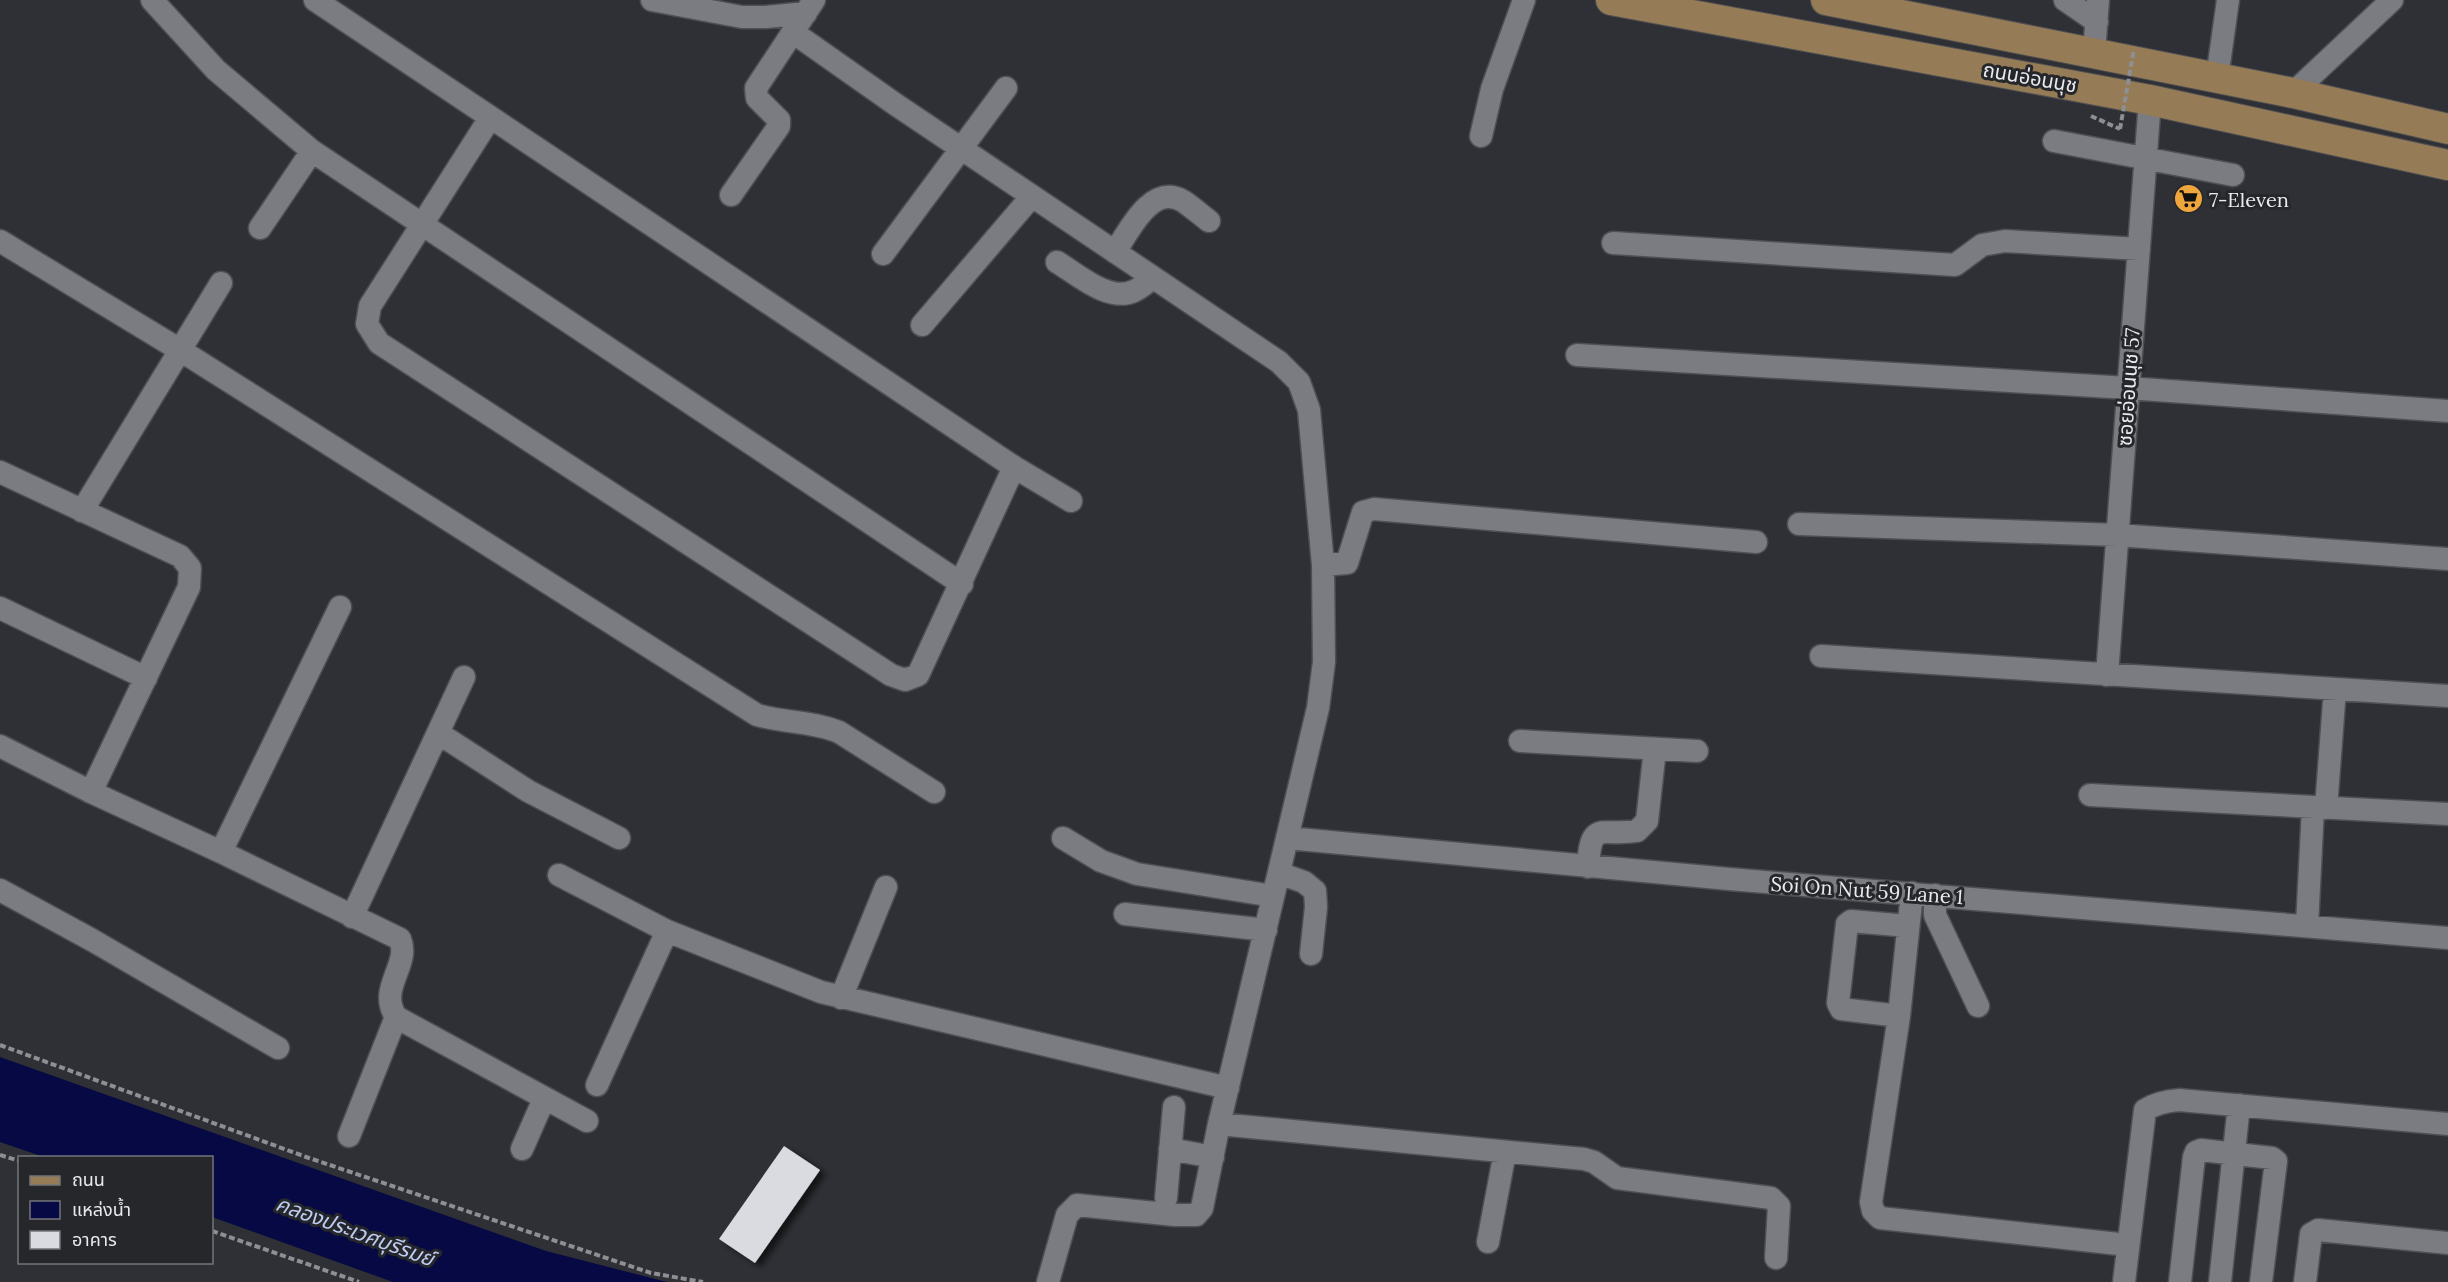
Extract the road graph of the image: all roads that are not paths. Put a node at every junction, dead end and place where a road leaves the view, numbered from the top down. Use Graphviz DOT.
graph roads {
  1 [pos="152,0"];
  2 [pos="315,0"];
  3 [pos="652,0"];
  4 [pos="1524,0"];
  5 [pos="1611,0"];
  6 [pos="1826,0"];
  7 [pos="2065,0"];
  8 [pos="2228,0"];
  9 [pos="2392,0"];
  10 [pos="810,7"];
  11 [pos="2098,11"];
  12 [pos="794,33"];
  13 [pos="2094,53"];
  14 [pos="2217,78"];
  15 [pos="1006,88"];
  16 [pos="2293,93"];
  17 [pos="2150,100"];
  18 [pos="490,118"];
  19 [pos="2448,129"];
  20 [pos="1481,136"];
  21 [pos="2054,141"];
  22 [pos="963,149"];
  23 [pos="312,152"];
  24 [pos="2145,159"];
  25 [pos="2448,165"];
  26 [pos="2234,175"];
  27 [pos="731,195"];
  28 [pos="1032,196"];
  29 [pos="1209,221"];
  30 [pos="421,225"];
  31 [pos="260,228"];
  32 [pos="0,241"];
  33 [pos="1613,243"];
  34 [pos="2139,249"];
  35 [pos="1115,252"];
  36 [pos="883,254"];
  37 [pos="1057,262"];
  38 [pos="1153,278"];
  39 [pos="221,283"];
  40 [pos="922,326"];
  41 [pos="180,350"];
  42 [pos="1577,355"];
  43 [pos="2128,388"];
  44 [pos="2448,411"];
  45 [pos="1014,466"];
  46 [pos="0,472"];
  47 [pos="1071,501"];
  48 [pos="82,511"];
  49 [pos="1799,524"];
  50 [pos="2117,535"];
  51 [pos="1756,542"];
  52 [pos="2448,559"];
  53 [pos="1323,565"];
  54 [pos="962,584"];
  55 [pos="340,607"];
  56 [pos="0,608"];
  57 [pos="1821,656"];
  58 [pos="2107,675"];
  59 [pos="464,677"];
  60 [pos="146,678"];
  61 [pos="2335,689"];
  62 [pos="2448,696"];
  63 [pos="438,733"];
  64 [pos="1520,741"];
  65 [pos="0,746"];
  66 [pos="1655,749"];
  67 [pos="1697,751"];
  68 [pos="91,792"];
  69 [pos="934,792"];
  70 [pos="2090,795"];
  71 [pos="2320,808"];
  72 [pos="2448,814"];
  73 [pos="619,838"];
  74 [pos="1064,838"];
  75 [pos="1287,838"];
  76 [pos="221,852"];
  77 [pos="1588,867"];
  78 [pos="1279,873"];
  79 [pos="559,875"];
  80 [pos="885,887"];
  81 [pos="0,890"];
  82 [pos="1912,892"];
  83 [pos="1935,895"];
  84 [pos="1272,896"];
  85 [pos="1125,914"];
  86 [pos="352,917"];
  87 [pos="1908,926"];
  88 [pos="2307,926"];
  89 [pos="1266,930"];
  90 [pos="667,931"];
  91 [pos="2448,938"];
  92 [pos="1311,954"];
  93 [pos="834,996"];
  94 [pos="1978,1006"];
  95 [pos="1899,1016"];
  96 [pos="396,1017"];
  97 [pos="278,1048"];
  98 [pos="597,1085"];
  99 [pos="1228,1088"];
  100 [pos="544,1099"];
  101 [pos="2239,1106"];
  102 [pos="1174,1107"];
  103 [pos="587,1121"];
  104 [pos="1219,1124"];
  105 [pos="2448,1124"];
  106 [pos="349,1136"];
  107 [pos="522,1149"];
  108 [pos="1170,1149"];
  109 [pos="1506,1152"];
  110 [pos="2234,1154"];
  111 [pos="1213,1157"];
  112 [pos="1166,1198"];
  113 [pos="1488,1242"];
  114 [pos="2448,1243"];
  115 [pos="2128,1245"];
  116 [pos="1776,1258"];
  117 [pos="1048,1282"];
  118 [pos="2124,1282"];
  119 [pos="2180,1282"];
  120 [pos="2220,1282"];
  121 [pos="2261,1282"];
  122 [pos="2305,1282"];
  1 -- 23 [label="street"];
  2 -- 18 [label="street"];
  3 -- 10 [label="street"];
  4 -- 20 [label="street"];
  5 -- 17 [label="main road, ถนนอ่อนนุช"];
  6 -- 13 [label="main road, ถนนอ่อนนุช"];
  7 -- 11 [label="street"];
  8 -- 14 [label="street"];
  9 -- 16 [label="street"];
  10 -- 12 [label="street"];
  11 -- 13 [label="street"];
  12 -- 22 [label="street"];
  12 -- 27 [label="street"];
  13 -- 14 [label="main road, ถนนอ่อนนุช"];
  14 -- 16 [label="main road, ถนนอ่อนนุช"];
  15 -- 22 [label="street"];
  16 -- 19 [label="main road, ถนนอ่อนนุช"];
  17 -- 24 [label="street, ซอยอ่อนนุช 57"];
  17 -- 25 [label="main road, ถนนอ่อนนุช"];
  18 -- 30 [label="street"];
  18 -- 45 [label="street"];
  21 -- 24 [label="street"];
  22 -- 28 [label="street"];
  22 -- 36 [label="street"];
  23 -- 30 [label="street"];
  23 -- 31 [label="street"];
  24 -- 26 [label="street"];
  24 -- 34 [label="street, ซอยอ่อนนุช 57"];
  28 -- 35 [label="street"];
  28 -- 40 [label="street"];
  29 -- 35 [label="street"];
  30 -- 54 [label="street"];
  30 -- 54 [label="street"];
  32 -- 41 [label="street"];
  33 -- 34 [label="street"];
  34 -- 43 [label="street, ซอยอ่อนนุช 57"];
  35 -- 38 [label="street"];
  37 -- 38 [label="street"];
  38 -- 53 [label="street"];
  39 -- 41 [label="street"];
  41 -- 48 [label="street"];
  41 -- 69 [label="street"];
  42 -- 43 [label="street"];
  43 -- 44 [label="street"];
  43 -- 50 [label="street, ซอยอ่อนนุช 57"];
  45 -- 47 [label="street"];
  45 -- 54 [label="street"];
  46 -- 48 [label="street"];
  48 -- 60 [label="street"];
  49 -- 50 [label="street"];
  50 -- 52 [label="street"];
  50 -- 58 [label="street, ซอยอ่อนนุช 57"];
  51 -- 53 [label="street"];
  53 -- 75 [label="street"];
  55 -- 76 [label="street"];
  56 -- 60 [label="street"];
  57 -- 58 [label="street"];
  58 -- 61 [label="street"];
  59 -- 63 [label="street"];
  60 -- 68 [label="street"];
  61 -- 62 [label="street"];
  61 -- 71 [label="street"];
  63 -- 73 [label="street"];
  63 -- 86 [label="street"];
  64 -- 66 [label="street"];
  65 -- 68 [label="street"];
  66 -- 67 [label="street"];
  66 -- 77 [label="street"];
  68 -- 76 [label="street"];
  70 -- 71 [label="street"];
  71 -- 72 [label="street"];
  71 -- 88 [label="street"];
  74 -- 84 [label="street"];
  75 -- 77 [label="street, Soi On Nut 59 Lane 1"];
  75 -- 78 [label="street"];
  76 -- 86 [label="street"];
  77 -- 82 [label="street, Soi On Nut 59 Lane 1"];
  78 -- 84 [label="street"];
  78 -- 92 [label="street"];
  79 -- 90 [label="street"];
  80 -- 93 [label="street"];
  81 -- 97 [label="street"];
  82 -- 83 [label="street, Soi On Nut 59 Lane 1"];
  82 -- 87 [label="street"];
  83 -- 88 [label="street, Soi On Nut 59 Lane 1"];
  83 -- 94 [label="street"];
  84 -- 89 [label="street"];
  85 -- 89 [label="street"];
  86 -- 96 [label="street"];
  87 -- 95 [label="street"];
  87 -- 95 [label="street"];
  88 -- 91 [label="street, Soi On Nut 59 Lane 1"];
  89 -- 99 [label="street"];
  90 -- 93 [label="street"];
  90 -- 98 [label="street"];
  93 -- 99 [label="street"];
  95 -- 115 [label="street"];
  96 -- 100 [label="street"];
  96 -- 106 [label="street"];
  99 -- 104 [label="street"];
  100 -- 103 [label="street"];
  100 -- 107 [label="street"];
  101 -- 105 [label="street"];
  101 -- 110 [label="street"];
  101 -- 115 [label="street"];
  102 -- 108 [label="street"];
  104 -- 109 [label="street"];
  104 -- 111 [label="street"];
  108 -- 111 [label="street"];
  108 -- 112 [label="street"];
  109 -- 113 [label="street"];
  109 -- 116 [label="street"];
  110 -- 119 [label="street"];
  110 -- 120 [label="street"];
  110 -- 121 [label="street"];
  111 -- 117 [label="street"];
  114 -- 122 [label="street"];
  115 -- 118 [label="street"];
}
